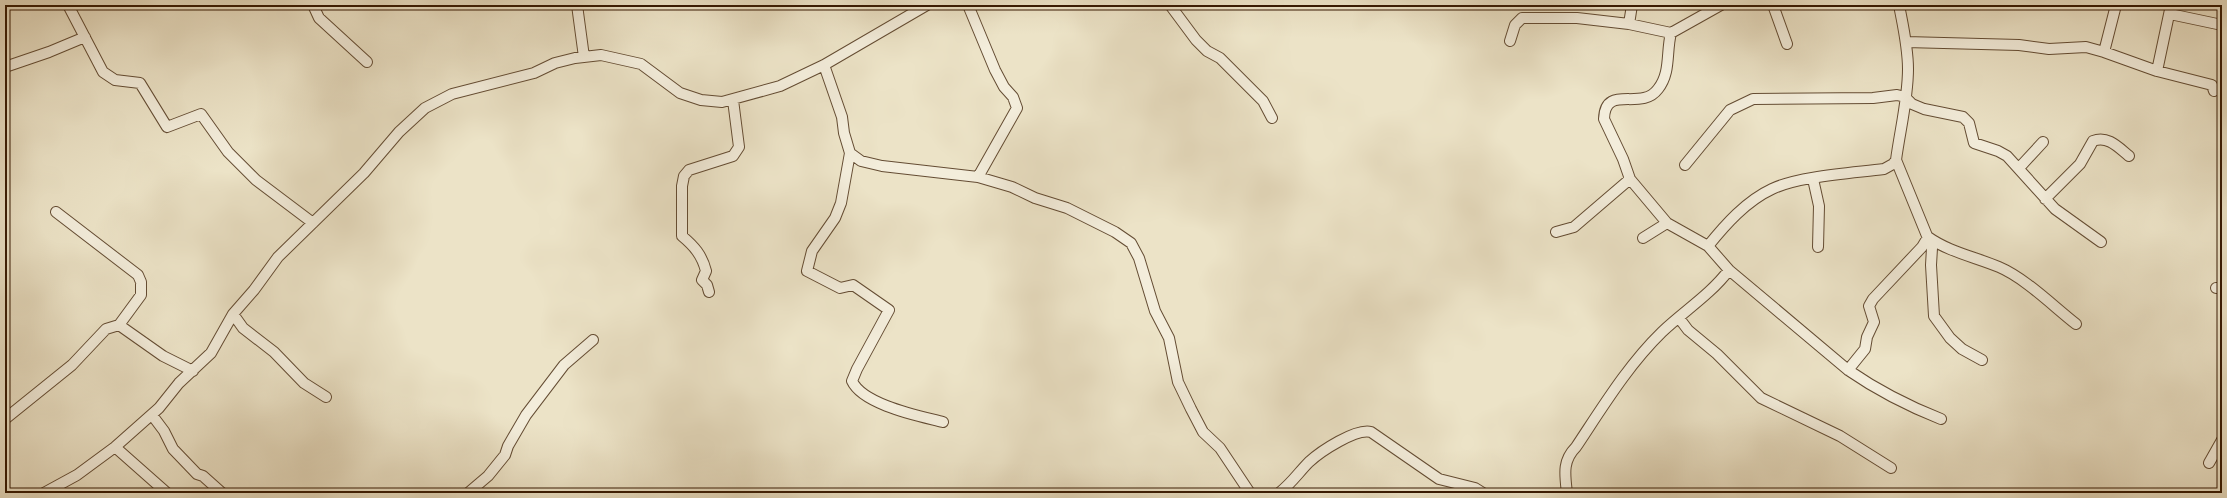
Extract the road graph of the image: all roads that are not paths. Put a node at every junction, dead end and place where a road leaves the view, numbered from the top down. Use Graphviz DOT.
graph roads {
  1 [pos="68,5"];
  2 [pos="313,5"];
  3 [pos="577,5"];
  4 [pos="927,5"];
  5 [pos="968,5"];
  6 [pos="1170,5"];
  7 [pos="1632,5"];
  8 [pos="1721,5"];
  9 [pos="1773,5"];
  10 [pos="1899,5"];
  11 [pos="2116,5"];
  12 [pos="2170,10"];
  13 [pos="1629,24"];
  14 [pos="2222,25"];
  15 [pos="1670,33"];
  16 [pos="85,37"];
  17 [pos="1510,41"];
  18 [pos="1906,42"];
  19 [pos="1786,44"];
  20 [pos="2104,52"];
  21 [pos="584,57"];
  22 [pos="367,62"];
  23 [pos="824,65"];
  24 [pos="5,67"];
  25 [pos="2157,70"];
  26 [pos="2214,91"];
  27 [pos="1905,97"];
  28 [pos="733,100"];
  29 [pos="1272,118"];
  30 [pos="2043,142"];
  31 [pos="850,153"];
  32 [pos="2129,156"];
  33 [pos="1896,160"];
  34 [pos="1685,165"];
  35 [pos="2019,168"];
  36 [pos="978,177"];
  37 [pos="1630,179"];
  38 [pos="1813,179"];
  39 [pos="2045,199"];
  40 [pos="56,212"];
  41 [pos="313,223"];
  42 [pos="1667,223"];
  43 [pos="1556,232"];
  44 [pos="1928,237"];
  45 [pos="1643,238"];
  46 [pos="2101,242"];
  47 [pos="1708,246"];
  48 [pos="1818,247"];
  49 [pos="1729,270"];
  50 [pos="709,292"];
  51 [pos="233,314"];
  52 [pos="1679,318"];
  53 [pos="2076,324"];
  54 [pos="119,325"];
  55 [pos="593,340"];
  56 [pos="1982,360"];
  57 [pos="1848,370"];
  58 [pos="193,371"];
  59 [pos="326,397"];
  60 [pos="152,415"];
  61 [pos="5,419"];
  62 [pos="1941,419"];
  63 [pos="943,422"];
  64 [pos="2222,440"];
  65 [pos="115,447"];
  66 [pos="2209,463"];
  67 [pos="1891,468"];
  68 [pos="164,492"];
  69 [pos="44,493"];
  70 [pos="222,493"];
  71 [pos="468,493"];
  72 [pos="1250,493"];
  73 [pos="1279,493"];
  74 [pos="1484,493"];
  75 [pos="1567,493"];
  1 -- 16 [label="street"];
  2 -- 22 [label="street"];
  3 -- 21 [label="street"];
  4 -- 23 [label="street"];
  5 -- 36 [label="street"];
  6 -- 29 [label="street"];
  7 -- 13 [label="street"];
  8 -- 15 [label="street"];
  9 -- 19 [label="street"];
  10 -- 18 [label="street"];
  11 -- 20 [label="street"];
  12 -- 14 [label="street"];
  12 -- 25 [label="street"];
  13 -- 15 [label="street"];
  13 -- 17 [label="street"];
  15 -- 37 [label="street"];
  16 -- 24 [label="street"];
  16 -- 41 [label="street"];
  18 -- 20 [label="street"];
  18 -- 27 [label="street"];
  20 -- 25 [label="street"];
  21 -- 28 [label="street"];
  21 -- 41 [label="street"];
  23 -- 28 [label="street"];
  23 -- 31 [label="street"];
  25 -- 26 [label="street"];
  27 -- 33 [label="street"];
  27 -- 34 [label="street"];
  27 -- 35 [label="street"];
  28 -- 50 [label="street"];
  30 -- 35 [label="street"];
  31 -- 36 [label="street"];
  31 -- 63 [label="street"];
  32 -- 39 [label="street"];
  33 -- 38 [label="street"];
  33 -- 44 [label="street"];
  35 -- 39 [label="street"];
  36 -- 72 [label="street"];
  37 -- 42 [label="street"];
  37 -- 43 [label="street"];
  38 -- 47 [label="street"];
  38 -- 48 [label="street"];
  39 -- 46 [label="street"];
  40 -- 54 [label="street"];
  41 -- 51 [label="street"];
  42 -- 45 [label="street"];
  42 -- 47 [label="street"];
  44 -- 53 [label="street"];
  44 -- 56 [label="street"];
  44 -- 57 [label="street"];
  47 -- 49 [label="street"];
  49 -- 52 [label="street"];
  49 -- 57 [label="street"];
  51 -- 58 [label="street"];
  51 -- 59 [label="street"];
  52 -- 67 [label="street"];
  52 -- 75 [label="street"];
  54 -- 58 [label="street"];
  54 -- 61 [label="street"];
  55 -- 71 [label="street"];
  57 -- 62 [label="street"];
  58 -- 60 [label="street"];
  60 -- 65 [label="street"];
  60 -- 70 [label="street"];
  64 -- 66 [label="street"];
  65 -- 68 [label="street"];
  65 -- 69 [label="street"];
  73 -- 74 [label="street"];
}
